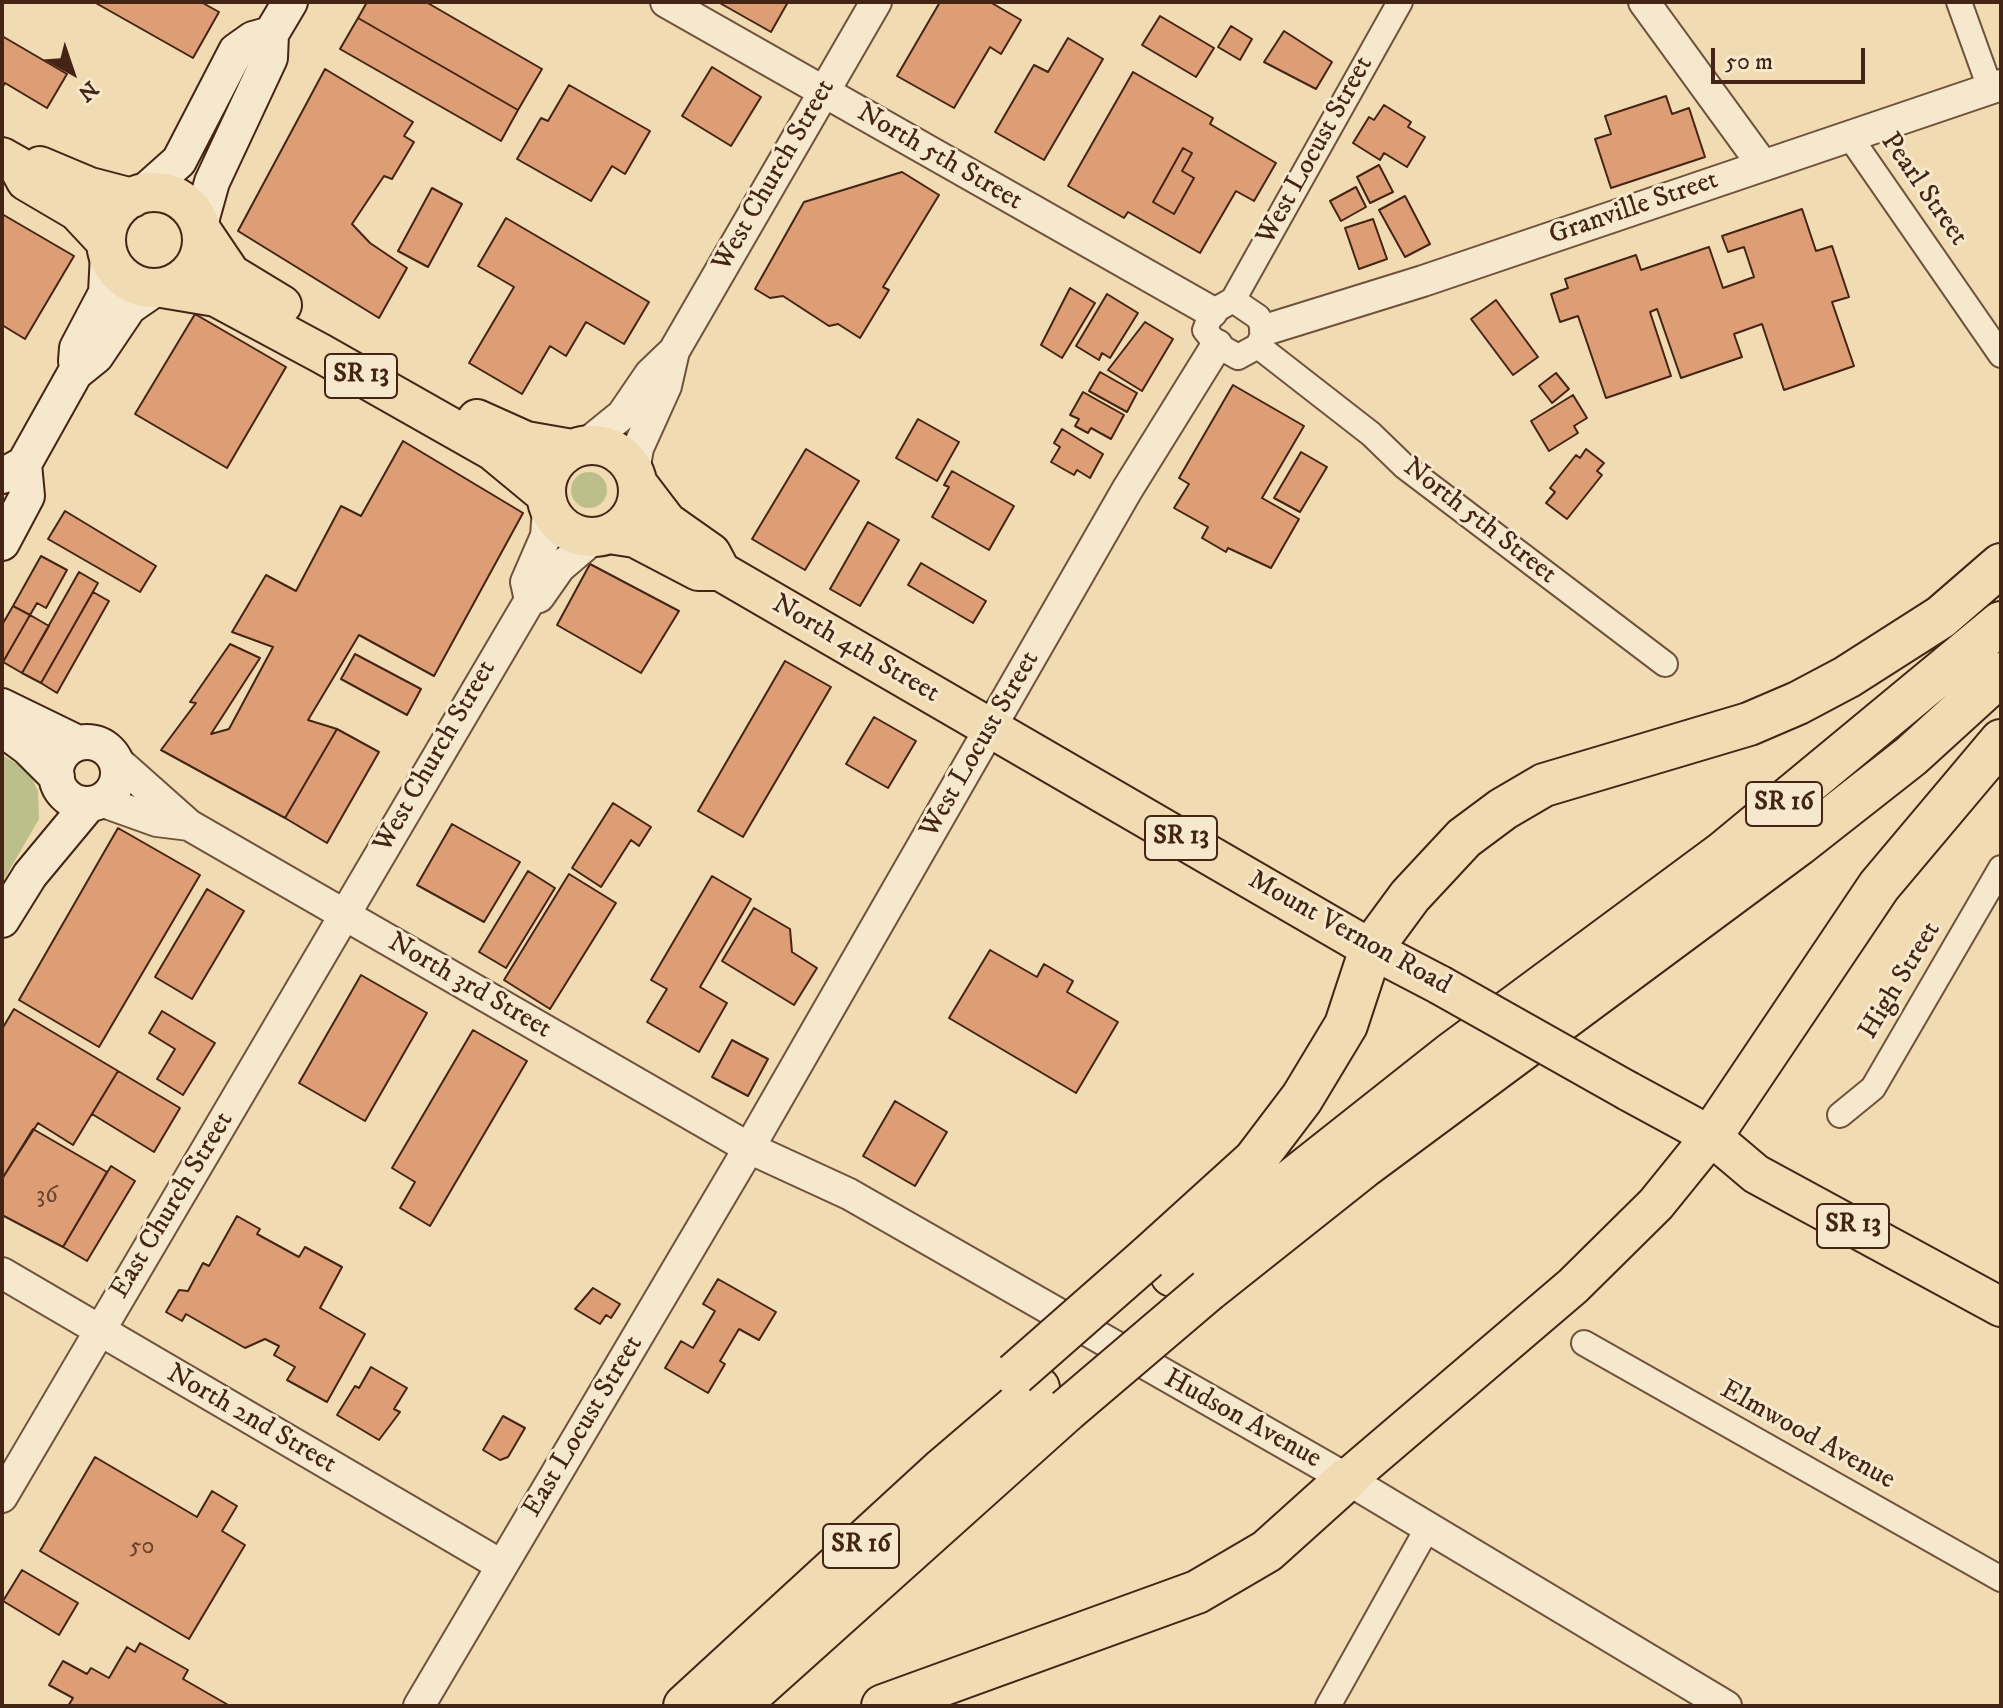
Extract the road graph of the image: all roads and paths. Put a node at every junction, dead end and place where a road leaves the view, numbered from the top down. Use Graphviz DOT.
graph roads {
  1 [pos="290,2"];
  2 [pos="666,2"];
  3 [pos="876,2"];
  4 [pos="1400,2"];
  5 [pos="1644,2"];
  6 [pos="1959,2"];
  7 [pos="271,34"];
  8 [pos="1996,87"];
  9 [pos="825,92"];
  10 [pos="1850,137"];
  11 [pos="10,161"];
  12 [pos="1762,164"];
  13 [pos="137,196"];
  14 [pos="201,228"];
  15 [pos="107,248"];
  16 [pos="159,288"];
  17 [pos="1222,306"];
  18 [pos="1261,338"];
  19 [pos="1217,345"];
  20 [pos="674,351"];
  21 [pos="2001,355"];
  22 [pos="75,373"];
  23 [pos="579,447"];
  24 [pos="13,470"];
  25 [pos="636,478"];
  26 [pos="547,501"];
  27 [pos="602,536"];
  28 [pos="2,543"];
  29 [pos="2001,565"];
  30 [pos="720,571"];
  31 [pos="530,600"];
  32 [pos="2001,623"];
  33 [pos="1665,664"];
  34 [pos="2001,674"];
  35 [pos="2,706"];
  36 [pos="990,728"];
  37 [pos="2,729"];
  38 [pos="2001,741"];
  39 [pos="78,743"];
  40 [pos="117,761"];
  41 [pos="58,781"];
  42 [pos="95,803"];
  43 [pos="189,825"];
  44 [pos="2001,868"];
  45 [pos="30,875"];
  46 [pos="344,915"];
  47 [pos="2,920"];
  48 [pos="1371,949"];
  49 [pos="1840,1115"];
  50 [pos="1711,1136"];
  51 [pos="749,1148"];
  52 [pos="2,1273"];
  53 [pos="1176,1274"];
  54 [pos="2001,1284"];
  55 [pos="2001,1307"];
  56 [pos="99,1331"];
  57 [pos="1584,1343"];
  58 [pos="1040,1391"];
  59 [pos="1347,1479"];
  60 [pos="2,1497"];
  61 [pos="1427,1529"];
  62 [pos="501,1565"];
  63 [pos="2001,1579"];
  64 [pos="419,1706"];
  65 [pos="685,1706"];
  66 [pos="737,1706"];
  67 [pos="883,1706"];
  68 [pos="1328,1706"];
  69 [pos="1726,1706"];
  1 -- 7 [label="main road"];
  2 -- 9 [label="street, North 5th Street"];
  3 -- 9 [label="street, West Church Street"];
  4 -- 17 [label="street, West Locust Street"];
  5 -- 12 [label="street"];
  6 -- 8 [label="street"];
  7 -- 13 [label="main road"];
  7 -- 14 [label="main road"];
  8 -- 10 [label="street, Granville Street"];
  9 -- 17 [label="street, North 5th Street"];
  9 -- 20 [label="street, West Church Street"];
  10 -- 12 [label="street, Granville Street"];
  10 -- 21 [label="street, Pearl Street"];
  11 -- 13 [label="main road"];
  11 -- 15 [label="main road"];
  12 -- 18 [label="street, Granville Street"];
  13 -- 14 [label="main road"];
  13 -- 15 [label="main road"];
  14 -- 16 [label="main road"];
  14 -- 23 [label="main road, SR 13"];
  15 -- 16 [label="main road"];
  15 -- 22 [label="main road"];
  16 -- 22 [label="main road"];
  16 -- 26 [label="main road, SR 13"];
  17 -- 18 [label="street"];
  17 -- 19 [label="street"];
  18 -- 19 [label="street"];
  18 -- 33 [label="street, North 5th Street"];
  19 -- 36 [label="street, West Locust Street"];
  20 -- 23 [label="street, West Church Street"];
  20 -- 25 [label="street, West Church Street"];
  22 -- 24 [label="main road"];
  23 -- 25 [label="main road"];
  23 -- 26 [label="main road"];
  24 -- 28 [label="main road"];
  25 -- 27 [label="main road"];
  25 -- 30 [label="main road, North 4th Street / SR 13"];
  26 -- 27 [label="main road"];
  26 -- 31 [label="street, West Church Street"];
  27 -- 30 [label="main road, North 4th Street / SR 13"];
  27 -- 31 [label="street, West Church Street"];
  29 -- 48 [label="highway"];
  30 -- 36 [label="main road, North 4th Street / SR 13"];
  31 -- 46 [label="street, West Church Street"];
  32 -- 53 [label="highway, SR 16"];
  34 -- 53 [label="highway, SR 16"];
  35 -- 39 [label="main road"];
  36 -- 48 [label="main road, Mount Vernon Road / SR 13"];
  36 -- 51 [label="street, West Locust Street"];
  37 -- 41 [label="main road"];
  38 -- 50 [label="highway"];
  39 -- 40 [label="main road"];
  39 -- 41 [label="main road"];
  40 -- 42 [label="main road"];
  40 -- 43 [label="street, North 3rd Street"];
  41 -- 42 [label="main road"];
  41 -- 45 [label="main road"];
  42 -- 43 [label="street, North 3rd Street"];
  42 -- 45 [label="main road"];
  43 -- 46 [label="street, North 3rd Street"];
  44 -- 49 [label="street, High Street"];
  45 -- 47 [label="main road"];
  46 -- 51 [label="street, North 3rd Street"];
  46 -- 56 [label="street, East Church Street"];
  48 -- 50 [label="main road, Mount Vernon Road / SR 13, bridge"];
  48 -- 53 [label="highway"];
  50 -- 54 [label="main road, Mount Vernon Road / SR 13"];
  50 -- 55 [label="main road, Mount Vernon Road / SR 13"];
  50 -- 59 [label="main road"];
  51 -- 59 [label="street, Hudson Avenue"];
  51 -- 62 [label="street, East Locust Street"];
  52 -- 56 [label="street, North 2nd Street"];
  53 -- 58 [label="highway, SR 16, bridge"];
  53 -- 58 [label="highway, bridge"];
  56 -- 60 [label="street, East Church Street"];
  56 -- 62 [label="street, North 2nd Street"];
  57 -- 63 [label="street, Elmwood Avenue"];
  58 -- 65 [label="highway, SR 16"];
  58 -- 66 [label="highway, SR 16"];
  59 -- 61 [label="street, Hudson Avenue"];
  59 -- 67 [label="highway"];
  61 -- 68 [label="street"];
  61 -- 69 [label="street, Hudson Avenue"];
  62 -- 64 [label="street, East Locust Street"];
}
